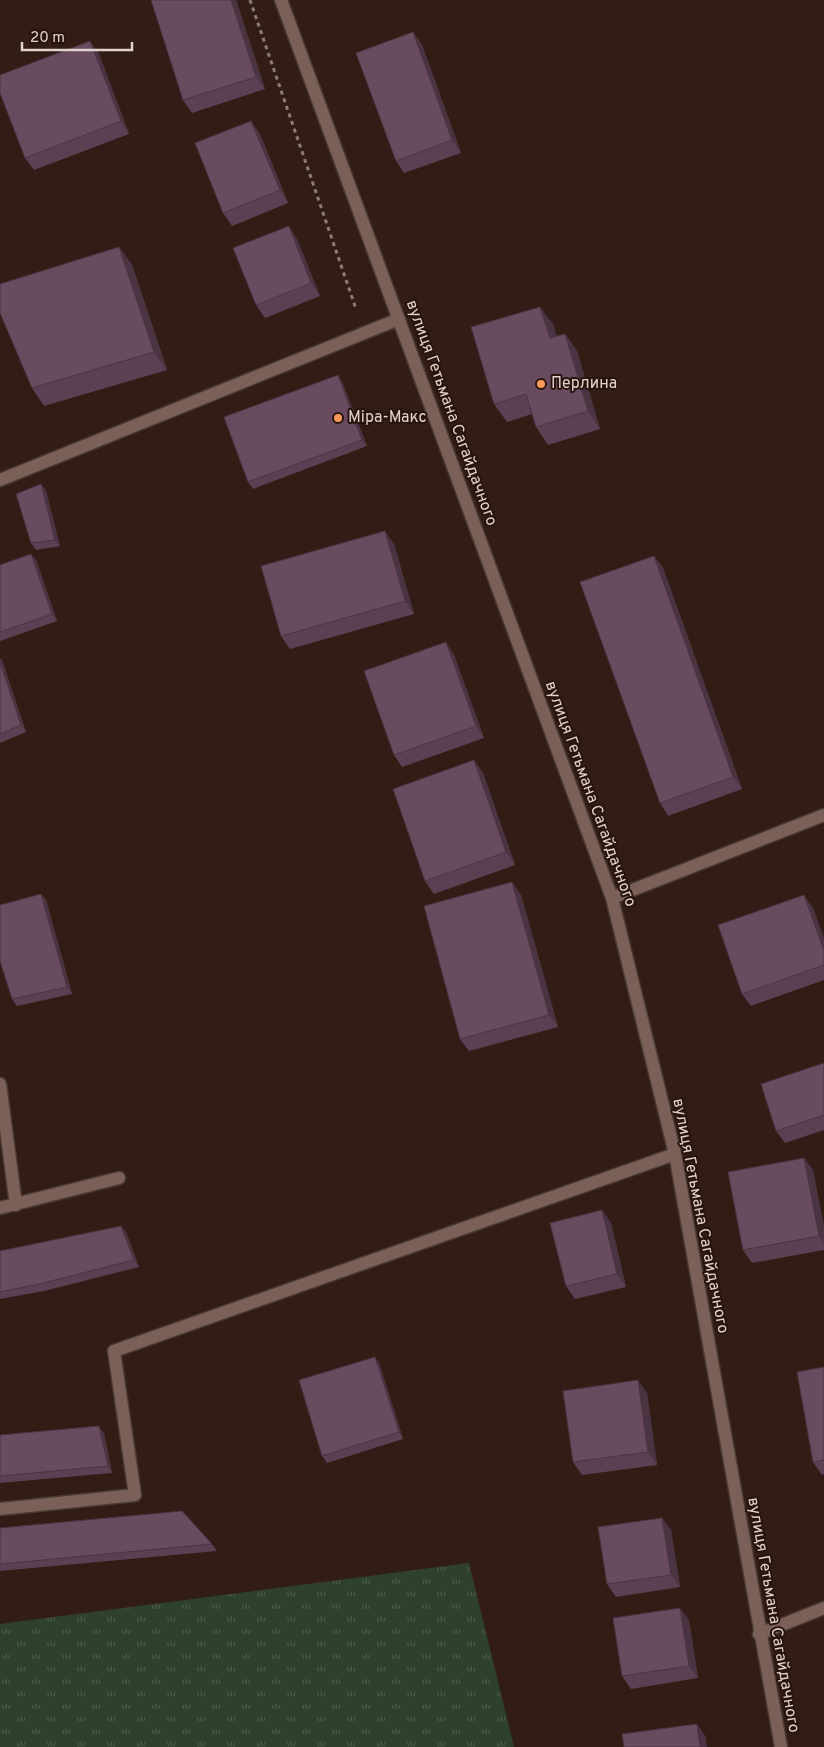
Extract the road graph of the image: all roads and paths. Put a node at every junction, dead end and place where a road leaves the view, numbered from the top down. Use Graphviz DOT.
graph roads {
  1 [pos="250,0"];
  2 [pos="281,0"];
  3 [pos="398,319"];
  4 [pos="365,333"];
  5 [pos="0,480"];
  6 [pos="824,815"];
  7 [pos="612,898"];
  8 [pos="0,1084"];
  9 [pos="675,1154"];
  10 [pos="119,1178"];
  11 [pos="16,1205"];
  12 [pos="0,1208"];
  13 [pos="0,1509"];
  14 [pos="824,1608"];
  15 [pos="759,1634"];
  16 [pos="781,1747"];
  1 -- 4 [label="path"];
  2 -- 3 [label="main road, вулиця Гетьмана Сагайдачного"];
  3 -- 4 [label="main road"];
  3 -- 7 [label="main road, вулиця Гетьмана Сагайдачного"];
  4 -- 5 [label="main road"];
  6 -- 7 [label="main road"];
  7 -- 9 [label="main road, вулиця Гетьмана Сагайдачного"];
  8 -- 11 [label="main road"];
  9 -- 13 [label="main road"];
  9 -- 15 [label="main road, вулиця Гетьмана Сагайдачного"];
  10 -- 11 [label="main road"];
  11 -- 12 [label="main road"];
  14 -- 15 [label="main road"];
  15 -- 16 [label="main road, вулиця Гетьмана Сагайдачного"];
}
